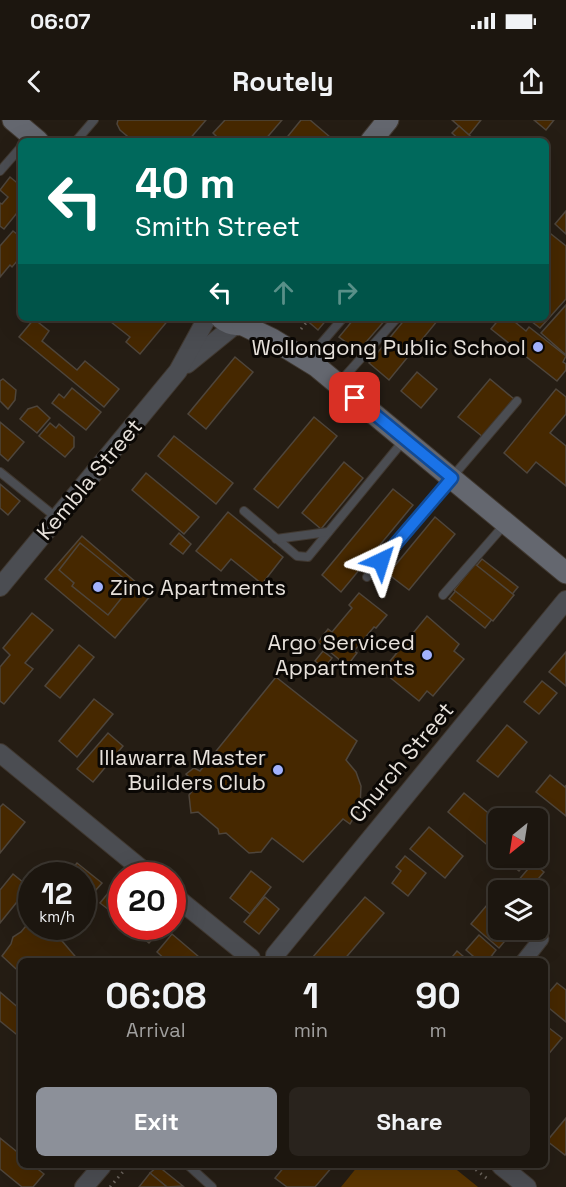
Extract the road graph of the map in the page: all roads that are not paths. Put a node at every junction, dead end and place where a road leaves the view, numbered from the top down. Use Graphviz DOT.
graph roads {
  1 [pos="13,120"];
  2 [pos="94,120"];
  3 [pos="388,120"];
  4 [pos="27,138"];
  5 [pos="79,138"];
  6 [pos="373,138"];
  7 [pos="18,152"];
  8 [pos="0,171"];
  9 [pos="205,321"];
  10 [pos="340,321"];
  11 [pos="394,321"];
  12 [pos="239,322"];
  13 [pos="307,360"];
  14 [pos="178,371"];
  15 [pos="338,384"];
  16 [pos="517,401"];
  17 [pos="405,439"];
  18 [pos="0,472"];
  19 [pos="452,478"];
  20 [pos="244,511"];
  21 [pos="57,518"];
  22 [pos="506,523"];
  23 [pos="328,532"];
  24 [pos="276,538"];
  25 [pos="566,573"];
  26 [pos="367,577"];
  27 [pos="0,588"];
  28 [pos="443,595"];
  29 [pos="566,600"];
  30 [pos="0,753"];
  31 [pos="133,862"];
  32 [pos="186,906"];
  33 [pos="540,940"];
  34 [pos="248,958"];
  35 [pos="252,958"];
  36 [pos="277,958"];
  37 [pos="526,958"];
  38 [pos="100,1168"];
  39 [pos="191,1168"];
  40 [pos="503,1168"];
  41 [pos="84,1187"];
  42 [pos="212,1187"];
  43 [pos="527,1187"];
  1 -- 4 [label="main road"];
  2 -- 5 [label="lane"];
  3 -- 6 [label="main road"];
  7 -- 8 [label="lane"];
  9 -- 14 [label="street, Kembla Street"];
  10 -- 13 [label="lane"];
  11 -- 15 [label="lane"];
  12 -- 13 [label="main road"];
  12 -- 14 [label="street, Kembla Street"];
  13 -- 15 [label="main road"];
  14 -- 21 [label="street, Kembla Street"];
  15 -- 17 [label="main road"];
  16 -- 19 [label="lane"];
  17 -- 19 [label="main road"];
  17 -- 23 [label="lane"];
  18 -- 21 [label="lane"];
  19 -- 22 [label="main road"];
  19 -- 26 [label="lane"];
  20 -- 24 [label="lane"];
  21 -- 27 [label="street, Kembla Street"];
  22 -- 25 [label="main road"];
  22 -- 28 [label="lane"];
  23 -- 24 [label="lane"];
  23 -- 24 [label="lane"];
  29 -- 36 [label="street, Church Street"];
  30 -- 31 [label="street"];
  32 -- 34 [label="street"];
  33 -- 37 [label="street"];
  35 -- 36 [label="street"];
  38 -- 41 [label="street"];
  39 -- 42 [label="lane"];
  40 -- 43 [label="street"];
}
